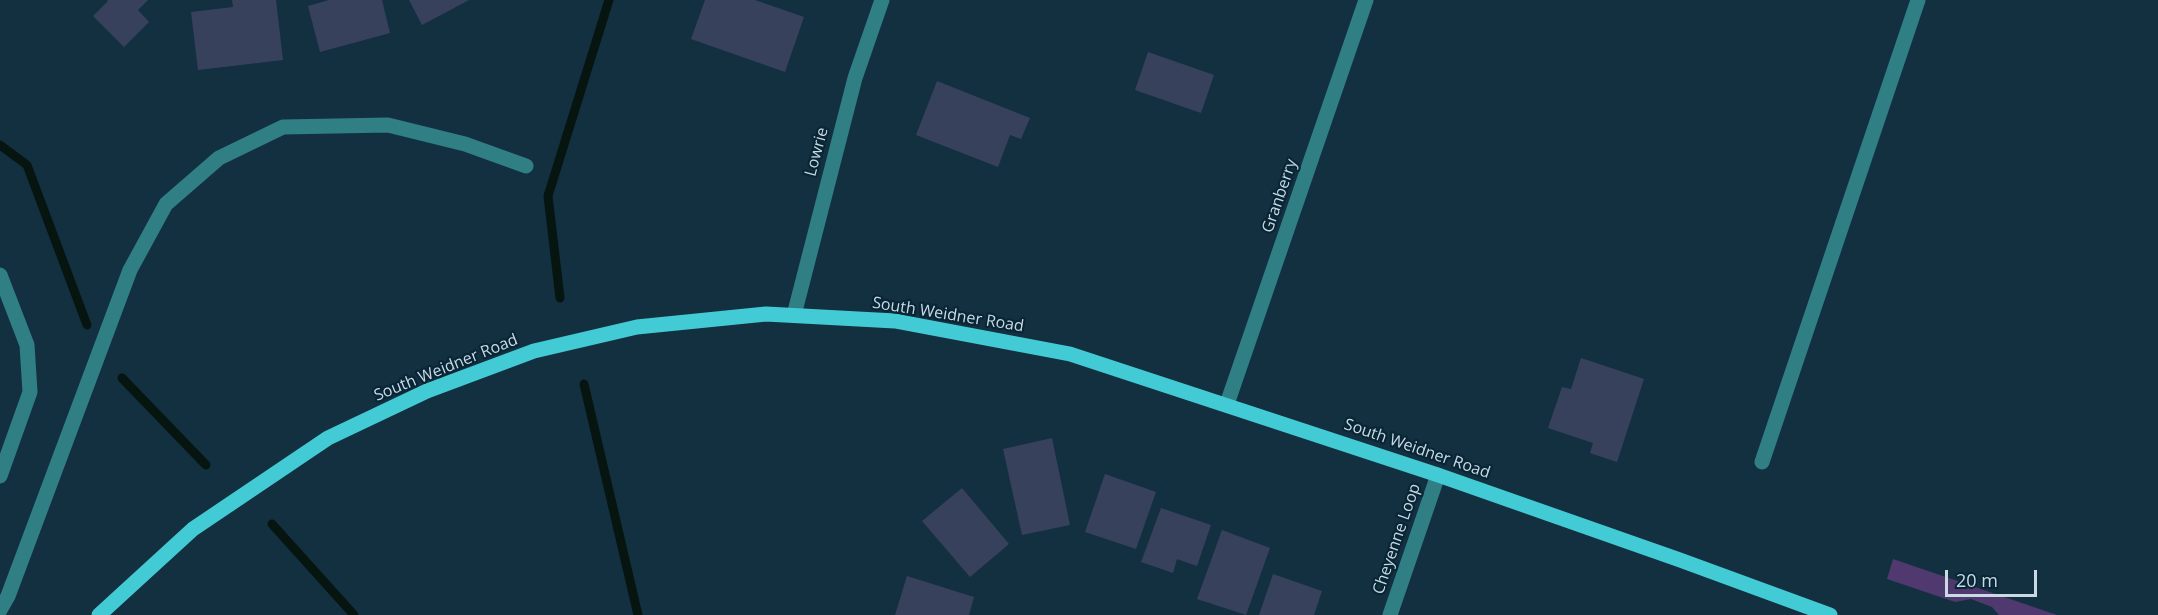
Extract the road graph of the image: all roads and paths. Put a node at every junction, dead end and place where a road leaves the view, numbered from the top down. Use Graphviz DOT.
graph roads {
  1 [pos="882,0"];
  2 [pos="1366,0"];
  3 [pos="1918,0"];
  4 [pos="526,166"];
  5 [pos="0,276"];
  6 [pos="794,315"];
  7 [pos="1227,404"];
  8 [pos="1762,462"];
  9 [pos="1438,475"];
  10 [pos="0,476"];
  11 [pos="0,610"];
  12 [pos="99,615"];
  13 [pos="1390,615"];
  14 [pos="1830,615"];
  1 -- 6 [label="street, Lowrie"];
  2 -- 7 [label="street, Granberry"];
  3 -- 8 [label="street"];
  4 -- 11 [label="street"];
  5 -- 10 [label="street"];
  6 -- 7 [label="main road, South Weidner Road"];
  6 -- 12 [label="main road, South Weidner Road"];
  7 -- 9 [label="main road, South Weidner Road"];
  9 -- 13 [label="street, Cheyenne Loop"];
  9 -- 14 [label="main road, South Weidner Road"];
}
